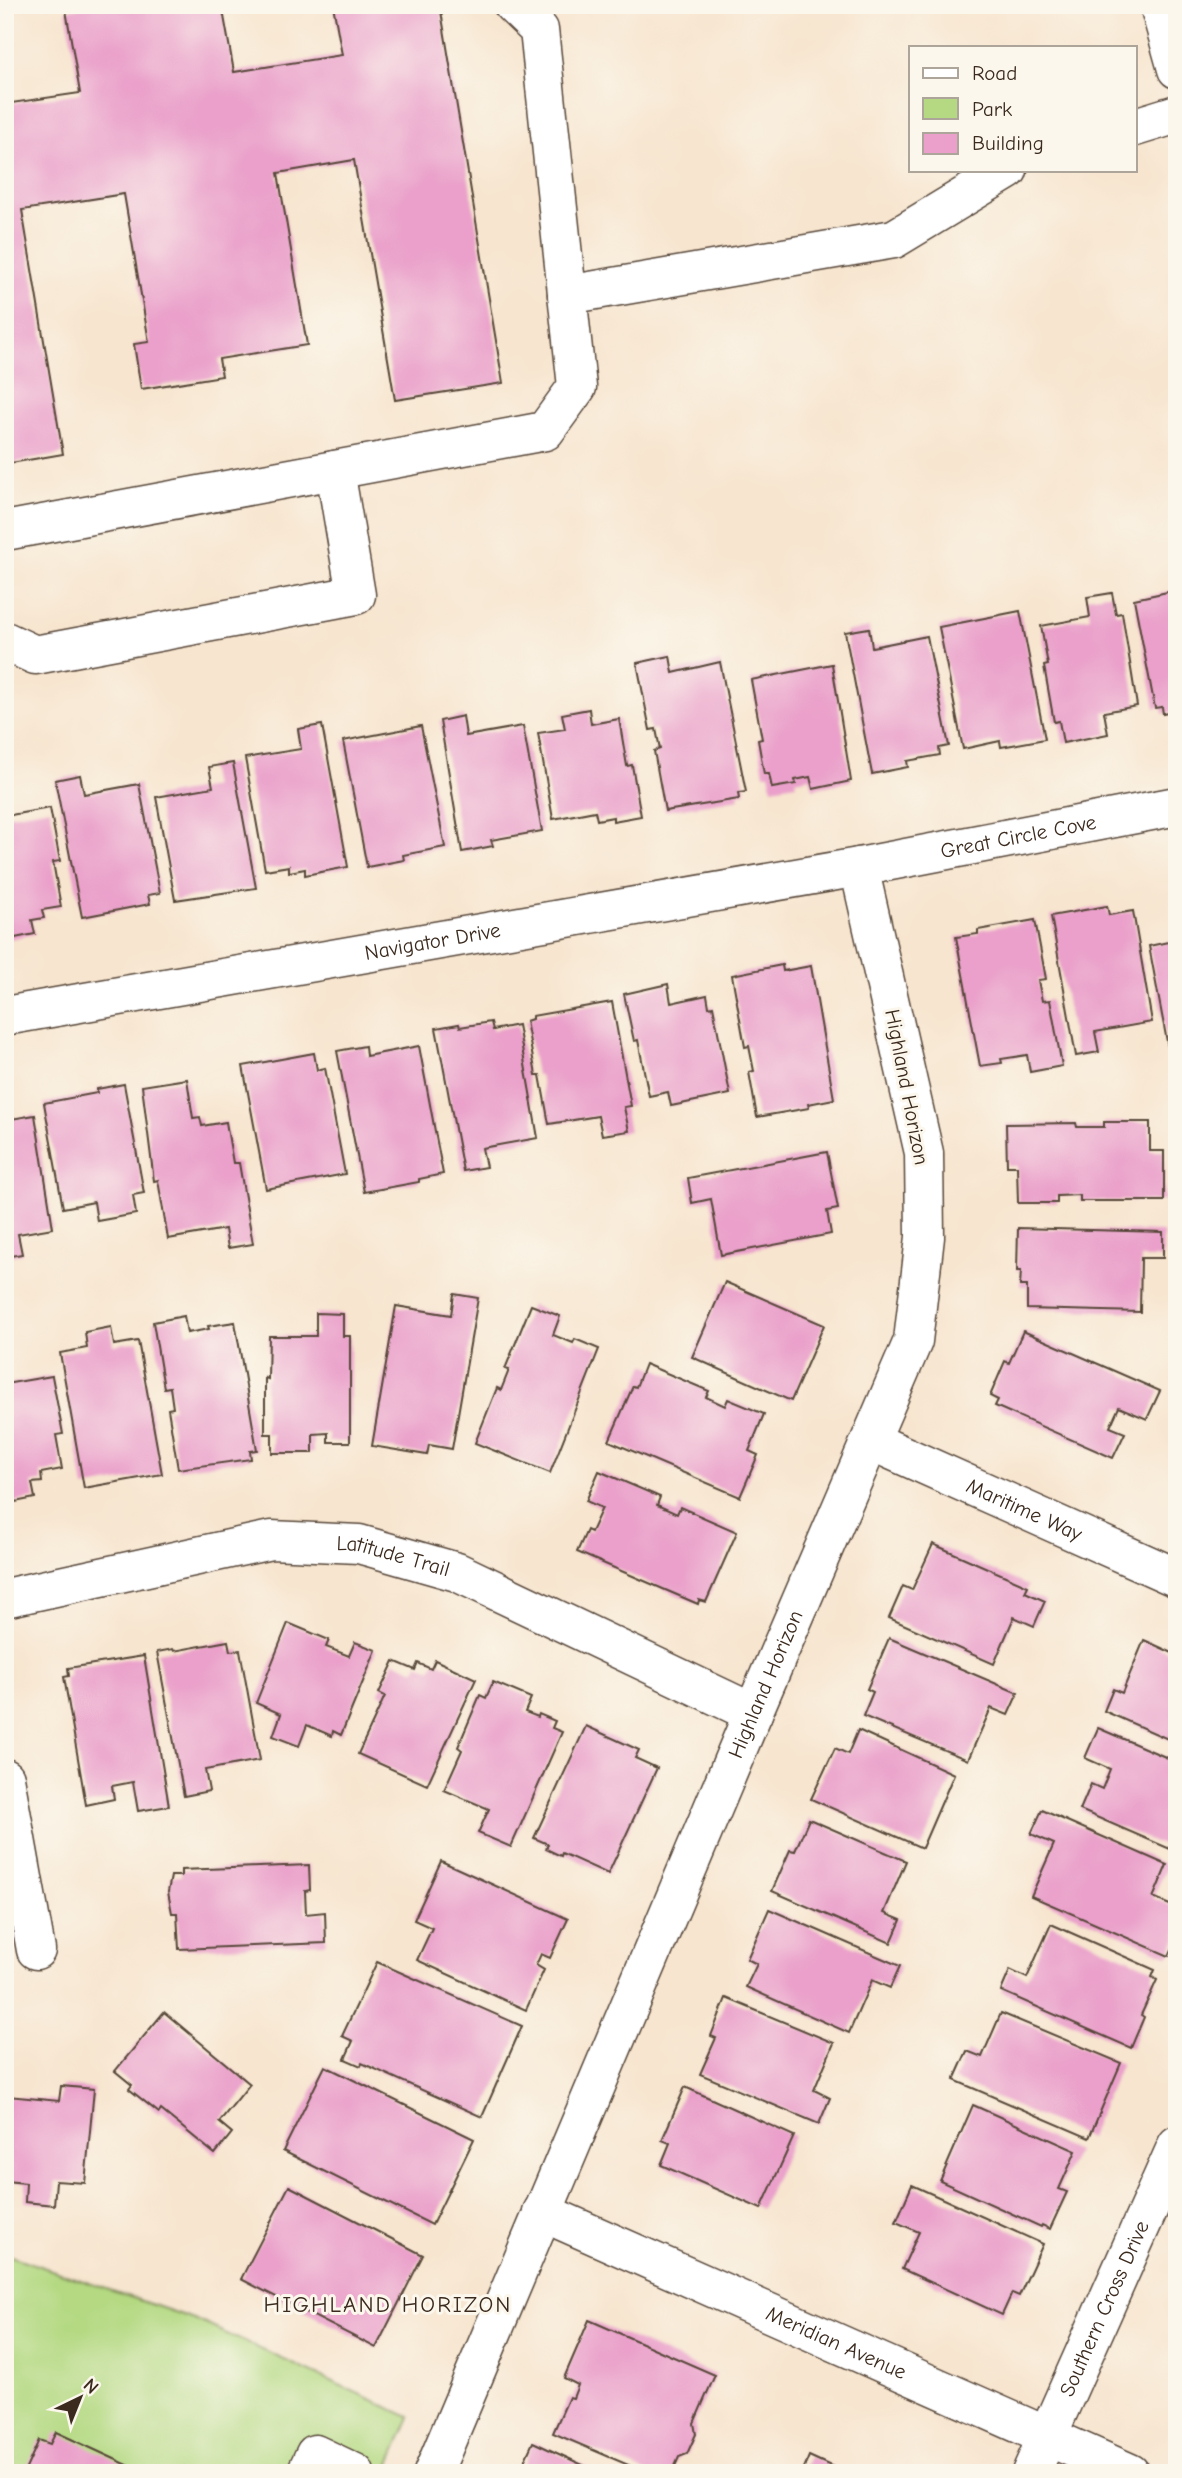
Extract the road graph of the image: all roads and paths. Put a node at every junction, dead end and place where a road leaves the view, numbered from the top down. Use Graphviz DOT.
graph roads {
  1 [pos="513,5"];
  2 [pos="1160,6"];
  3 [pos="1177,69"];
  4 [pos="1177,114"];
  5 [pos="1136,127"];
  6 [pos="1005,172"];
  7 [pos="567,295"];
  8 [pos="335,470"];
  9 [pos="5,531"];
  10 [pos="5,641"];
  11 [pos="1177,806"];
  12 [pos="859,867"];
  13 [pos="5,1016"];
  14 [pos="871,1440"];
  15 [pos="1177,1578"];
  16 [pos="5,1598"];
  17 [pos="753,1713"];
  18 [pos="5,1777"];
  19 [pos="36,1950"];
  20 [pos="1177,2145"];
  21 [pos="542,2213"];
  22 [pos="1047,2437"];
  23 [pos="306,2473"];
  24 [pos="355,2473"];
  25 [pos="433,2473"];
  26 [pos="1031,2473"];
  27 [pos="1130,2473"];
  1 -- 7 [label="street"];
  2 -- 3 [label="street"];
  4 -- 5 [label="street"];
  6 -- 7 [label="street"];
  7 -- 8 [label="street"];
  8 -- 9 [label="street"];
  8 -- 10 [label="street"];
  11 -- 12 [label="street, Great Circle Cove"];
  12 -- 13 [label="street, Navigator Drive"];
  12 -- 14 [label="street, Highland Horizon"];
  14 -- 15 [label="street, Maritime Way"];
  14 -- 17 [label="street, Highland Horizon"];
  16 -- 17 [label="street, Latitude Trail"];
  17 -- 21 [label="street, Highland Horizon"];
  18 -- 19 [label="street"];
  20 -- 22 [label="street, Southern Cross Drive"];
  21 -- 22 [label="street, Meridian Avenue"];
  21 -- 25 [label="street, Highland Horizon"];
  22 -- 26 [label="street, Southern Cross Drive"];
  22 -- 27 [label="street, Meridian Avenue"];
  23 -- 24 [label="street"];
}
